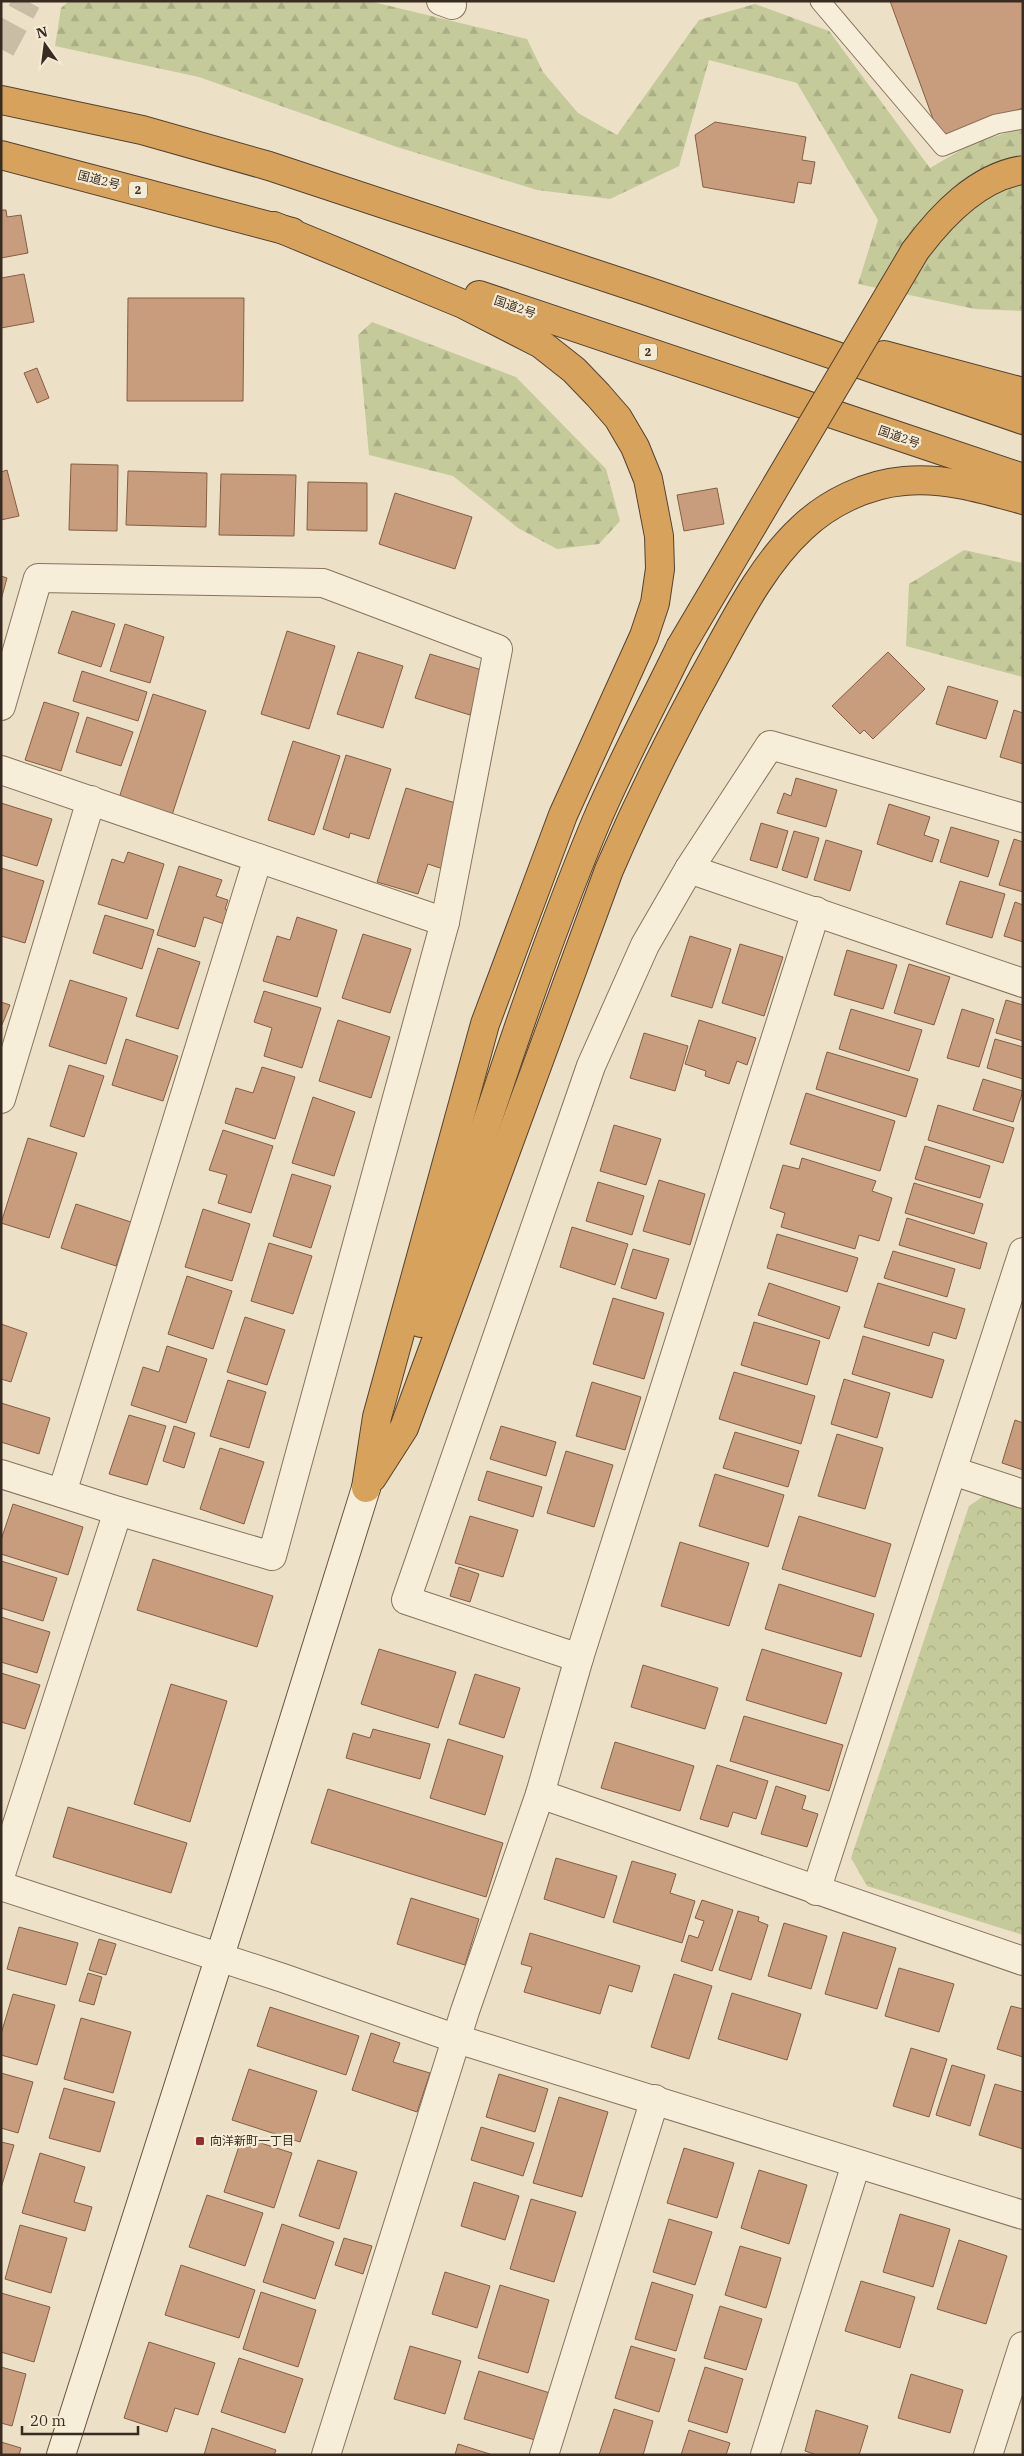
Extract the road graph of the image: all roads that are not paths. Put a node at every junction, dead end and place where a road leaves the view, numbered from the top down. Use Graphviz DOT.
graph roads {
  1 [pos="820,1"];
  2 [pos="1,100"];
  3 [pos="1023,119"];
  4 [pos="1,155"];
  5 [pos="1023,170"];
  6 [pos="274,226"];
  7 [pos="644,290"];
  8 [pos="1023,392"];
  9 [pos="1023,420"];
  10 [pos="1023,478"];
  11 [pos="1023,500"];
  12 [pos="5,678"];
  13 [pos="1,706"];
  14 [pos="1,770"];
  15 [pos="92,800"];
  16 [pos="1023,818"];
  17 [pos="258,858"];
  18 [pos="689,869"];
  19 [pos="816,911"];
  20 [pos="445,922"];
  21 [pos="1023,983"];
  22 [pos="1,1098"];
  23 [pos="1023,1252"];
  24 [pos="952,1471"];
  25 [pos="1,1474"];
  26 [pos="366,1488"];
  27 [pos="62,1493"];
  28 [pos="1023,1494"];
  29 [pos="118,1511"];
  30 [pos="579,1658"];
  31 [pos="540,1794"];
  32 [pos="1,1874"];
  33 [pos="1,1886"];
  34 [pos="816,1891"];
  35 [pos="220,1957"];
  36 [pos="1023,1961"];
  37 [pos="457,2039"];
  38 [pos="656,2099"];
  39 [pos="856,2164"];
  40 [pos="1023,2215"];
  41 [pos="1023,2346"];
  42 [pos="61,2455"];
  43 [pos="326,2455"];
  44 [pos="544,2455"];
  45 [pos="765,2455"];
  46 [pos="988,2455"];
  1 -- 3 [label="lane"];
  2 -- 7 [label="highway"];
  4 -- 6 [label="highway, 国道2号 / 2"];
  5 -- 26 [label="highway, bridge"];
  6 -- 10 [label="highway, 国道2号 / 2"];
  6 -- 26 [label="highway"];
  7 -- 8 [label="highway"];
  7 -- 9 [label="highway"];
  11 -- 26 [label="highway"];
  12 -- 13 [label="street"];
  12 -- 20 [label="street"];
  14 -- 15 [label="street"];
  15 -- 17 [label="street"];
  15 -- 22 [label="street"];
  16 -- 18 [label="street"];
  17 -- 20 [label="street"];
  17 -- 27 [label="street"];
  18 -- 19 [label="street"];
  18 -- 30 [label="street"];
  19 -- 21 [label="street"];
  19 -- 30 [label="street"];
  20 -- 29 [label="street"];
  23 -- 24 [label="street"];
  24 -- 28 [label="street"];
  24 -- 34 [label="street"];
  25 -- 27 [label="street"];
  26 -- 35 [label="street"];
  27 -- 29 [label="street"];
  29 -- 32 [label="street"];
  30 -- 31 [label="street"];
  31 -- 34 [label="street"];
  31 -- 37 [label="street"];
  33 -- 35 [label="street"];
  34 -- 36 [label="street"];
  35 -- 37 [label="street"];
  35 -- 42 [label="street"];
  37 -- 38 [label="street"];
  37 -- 43 [label="street"];
  38 -- 39 [label="street"];
  38 -- 44 [label="street"];
  39 -- 40 [label="street"];
  39 -- 45 [label="street"];
  41 -- 46 [label="street"];
}
